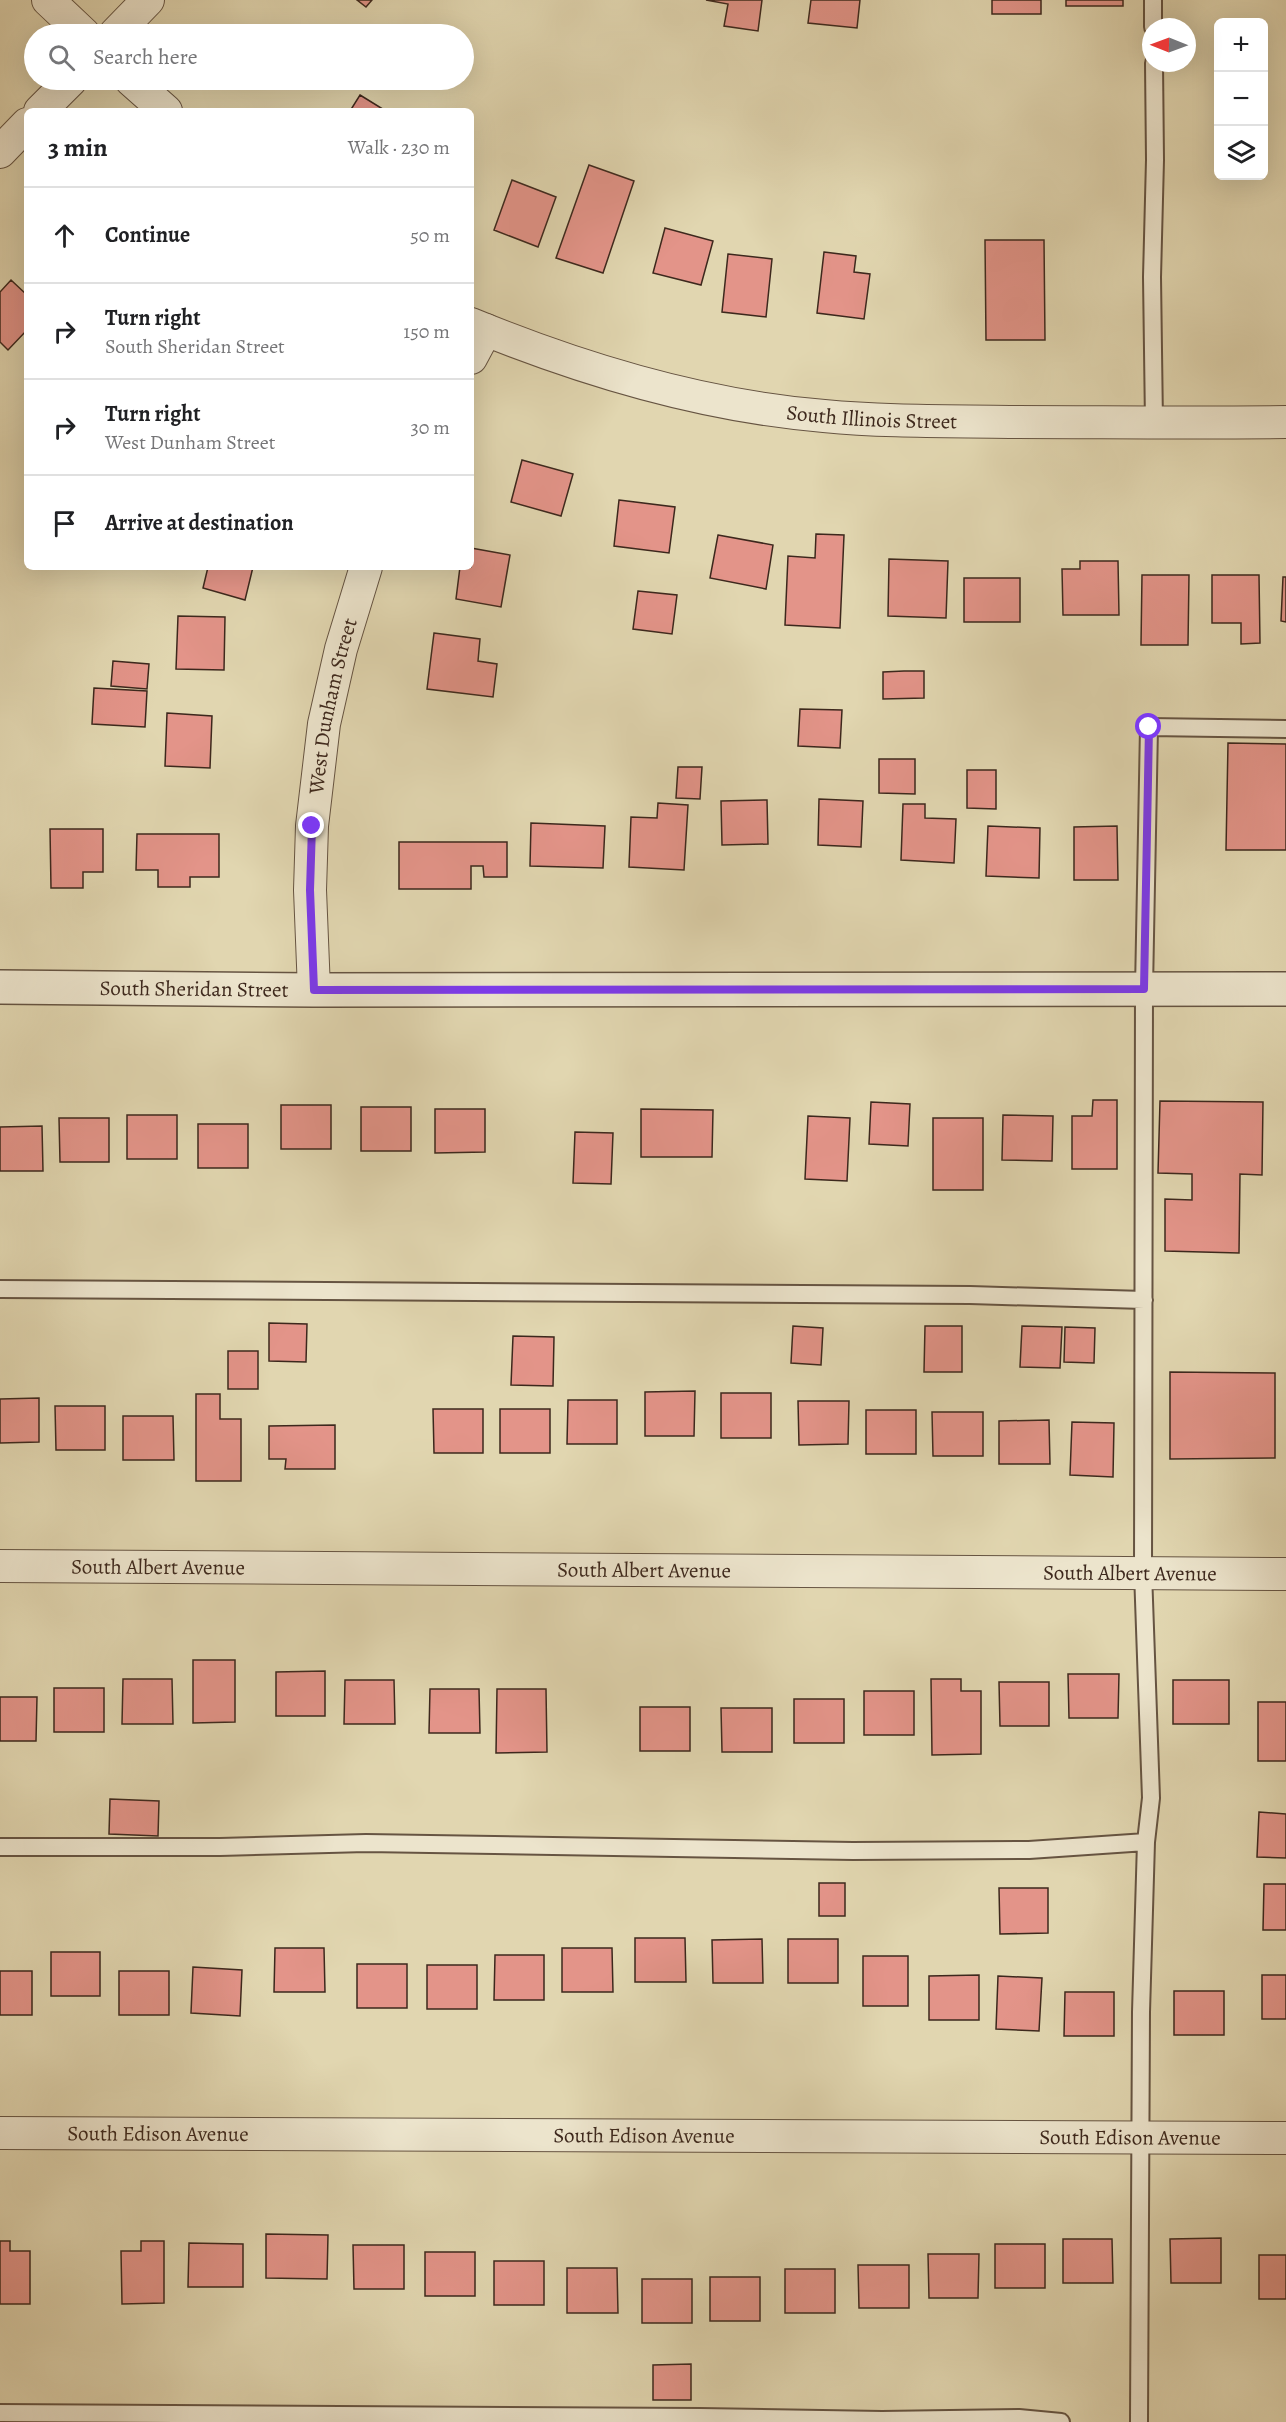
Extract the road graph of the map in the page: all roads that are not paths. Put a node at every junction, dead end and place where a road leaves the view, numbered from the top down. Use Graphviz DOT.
graph roads {
  1 [pos="48,0"];
  2 [pos="148,0"];
  3 [pos="1153,0"];
  4 [pos="1153,18"];
  5 [pos="73,24"];
  6 [pos="125,24"];
  7 [pos="1154,72"];
  8 [pos="61,90"];
  9 [pos="142,90"];
  10 [pos="43,108"];
  11 [pos="163,108"];
  12 [pos="24,127"];
  13 [pos="0,152"];
  14 [pos="479,327"];
  15 [pos="474,346"];
  16 [pos="1286,422"];
  17 [pos="1154,423"];
  18 [pos="365,570"];
  19 [pos="1286,729"];
  20 [pos="0,987"];
  21 [pos="1144,989"];
  22 [pos="1286,989"];
  23 [pos="314,990"];
  24 [pos="0,1289"];
  25 [pos="1144,1300"];
  26 [pos="0,1566"];
  27 [pos="1143,1572"];
  28 [pos="1286,1574"];
  29 [pos="1146,1842"];
  30 [pos="0,1847"];
  31 [pos="0,2133"];
  32 [pos="1141,2136"];
  33 [pos="1286,2138"];
  34 [pos="0,2413"];
  35 [pos="1061,2422"];
  36 [pos="1139,2422"];
  1 -- 5 [label="street"];
  2 -- 6 [label="street"];
  3 -- 4 [label="lane"];
  7 -- 17 [label="lane"];
  8 -- 10 [label="street"];
  9 -- 11 [label="street"];
  12 -- 13 [label="street"];
  14 -- 15 [label="street"];
  14 -- 17 [label="street, South Illinois Street"];
  16 -- 17 [label="street, South Illinois Street"];
  18 -- 23 [label="street, West Dunham Street"];
  19 -- 21 [label="lane"];
  20 -- 23 [label="street, South Sheridan Street"];
  21 -- 22 [label="street, South Sheridan Street"];
  21 -- 23 [label="street, South Sheridan Street"];
  21 -- 25 [label="lane"];
  24 -- 25 [label="lane"];
  25 -- 27 [label="lane"];
  26 -- 27 [label="street, South Albert Avenue"];
  27 -- 28 [label="street, South Albert Avenue"];
  27 -- 29 [label="lane"];
  29 -- 30 [label="lane"];
  29 -- 32 [label="lane"];
  31 -- 32 [label="street, South Edison Avenue"];
  32 -- 33 [label="street, South Edison Avenue"];
  32 -- 36 [label="lane"];
  34 -- 35 [label="lane"];
}
